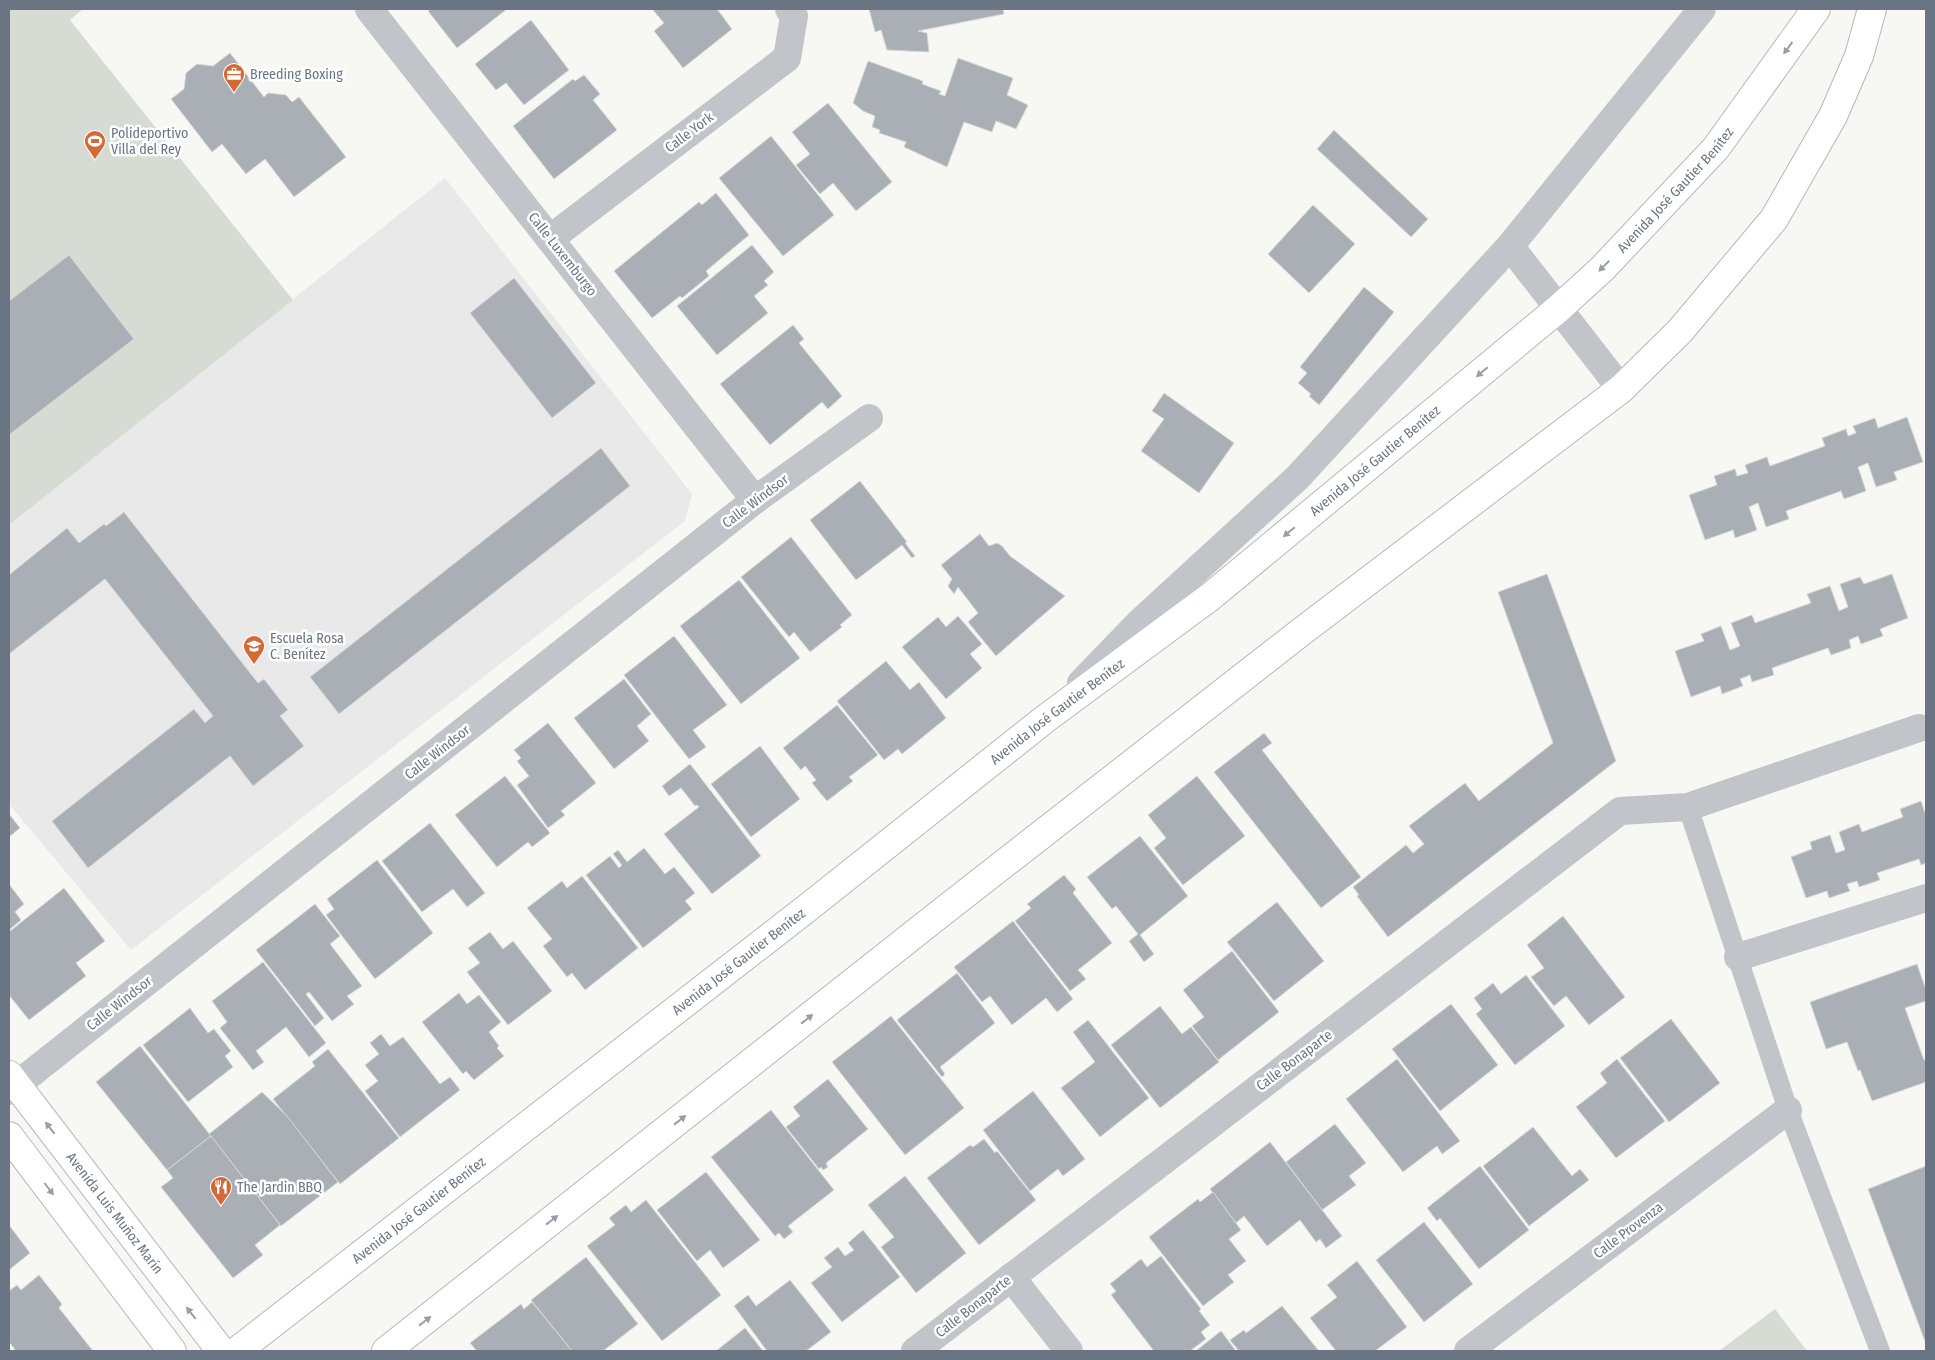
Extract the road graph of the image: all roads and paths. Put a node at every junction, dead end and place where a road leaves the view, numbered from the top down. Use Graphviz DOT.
graph roads {
  1 [pos="369,9"];
  2 [pos="789,9"];
  3 [pos="1702,9"];
  4 [pos="1816,9"];
  5 [pos="1872,9"];
  6 [pos="551,238"];
  7 [pos="1510,246"];
  8 [pos="1558,309"];
  9 [pos="1621,389"];
  10 [pos="869,418"];
  11 [pos="755,500"];
  12 [pos="1045,720"];
  13 [pos="1919,728"];
  14 [pos="1688,807"];
  15 [pos="1926,898"];
  16 [pos="1738,956"];
  17 [pos="11,1084"];
  18 [pos="1788,1110"];
  19 [pos="9,1136"];
  20 [pos="1011,1277"];
  21 [pos="172,1351"];
  22 [pos="221,1351"];
  23 [pos="237,1351"];
  24 [pos="386,1351"];
  25 [pos="915,1351"];
  26 [pos="1069,1351"];
  27 [pos="1468,1351"];
  28 [pos="1880,1351"];
  1 -- 6 [label="street, Calle Luxemburgo"];
  2 -- 6 [label="street, Calle York"];
  3 -- 7 [label="street"];
  4 -- 8 [label="main road, Avenida José Gautier Benítez, one-way"];
  5 -- 9 [label="main road"];
  6 -- 11 [label="street, Calle Luxemburgo"];
  7 -- 8 [label="street"];
  7 -- 12 [label="street"];
  8 -- 9 [label="street"];
  8 -- 12 [label="main road, Avenida José Gautier Benítez, one-way"];
  24 -- 9 [label="main road, one-way"];
  10 -- 11 [label="street, Calle Windsor"];
  11 -- 17 [label="street, Calle Windsor"];
  12 -- 23 [label="main road, Avenida José Gautier Benítez"];
  13 -- 14 [label="street, Calle Bonaparte"];
  14 -- 16 [label="lane"];
  14 -- 20 [label="street, Calle Bonaparte"];
  15 -- 16 [label="street"];
  16 -- 18 [label="lane"];
  22 -- 17 [label="main road, Avenida Luis Muñoz Marín, one-way"];
  18 -- 27 [label="street, Calle Provenza"];
  18 -- 28 [label="lane"];
  19 -- 21 [label="main road, one-way"];
  20 -- 25 [label="street, Calle Bonaparte"];
  20 -- 26 [label="street"];
}
